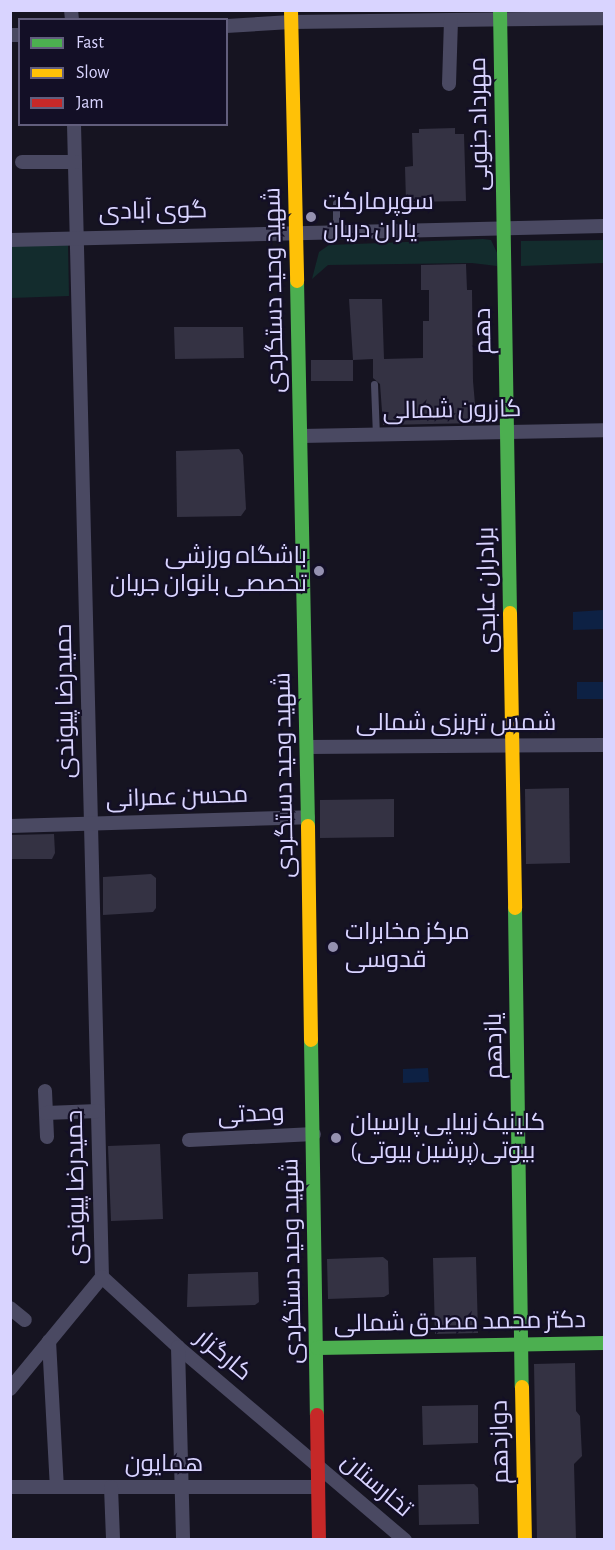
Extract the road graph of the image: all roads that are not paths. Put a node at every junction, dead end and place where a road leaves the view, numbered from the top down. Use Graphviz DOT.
graph roads {
  1 [pos="500,15"];
  2 [pos="291,16"];
  3 [pos="604,18"];
  4 [pos="451,20"];
  5 [pos="228,26"];
  6 [pos="449,84"];
  7 [pos="74,126"];
  8 [pos="22,162"];
  9 [pos="75,162"];
  10 [pos="336,202"];
  11 [pos="604,226"];
  12 [pos="505,228"];
  13 [pos="296,231"];
  14 [pos="336,231"];
  15 [pos="77,236"];
  16 [pos="10,240"];
  17 [pos="374,384"];
  18 [pos="604,430"];
  19 [pos="508,432"];
  20 [pos="376,435"];
  21 [pos="301,436"];
  22 [pos="604,745"];
  23 [pos="513,746"];
  24 [pos="307,747"];
  25 [pos="308,817"];
  26 [pos="91,823"];
  27 [pos="10,826"];
  28 [pos="45,1091"];
  29 [pos="98,1111"];
  30 [pos="46,1113"];
  31 [pos="314,1134"];
  32 [pos="48,1137"];
  33 [pos="189,1140"];
  34 [pos="102,1277"];
  35 [pos="10,1308"];
  36 [pos="25,1320"];
  37 [pos="49,1341"];
  38 [pos="604,1343"];
  39 [pos="522,1344"];
  40 [pos="178,1347"];
  41 [pos="317,1348"];
  42 [pos="10,1389"];
  43 [pos="318,1466"];
  44 [pos="10,1487"];
  45 [pos="57,1487"];
  46 [pos="111,1487"];
  47 [pos="182,1487"];
  48 [pos="318,1487"];
  49 [pos="112,1539"];
  50 [pos="183,1539"];
  51 [pos="319,1539"];
  52 [pos="403,1539"];
  53 [pos="525,1539"];
  1 -- 3 [label="street"];
  1 -- 4 [label="street"];
  1 -- 12 [label="main road, مهرداد جنوبی"];
  2 -- 4 [label="street"];
  2 -- 5 [label="street"];
  2 -- 13 [label="main road, شهید وحید دستگردی"];
  4 -- 6 [label="street"];
  7 -- 9 [label="street, حمیدرضا پیوندی"];
  8 -- 9 [label="street"];
  9 -- 15 [label="street, حمیدرضا پیوندی"];
  10 -- 14 [label="lane"];
  11 -- 12 [label="street, گوی آبادی"];
  12 -- 14 [label="street, گوی آبادی"];
  12 -- 19 [label="main road, دهم"];
  13 -- 14 [label="street, گوی آبادی"];
  13 -- 15 [label="street, گوی آبادی"];
  13 -- 21 [label="main road, شهید وحید دستگردی"];
  15 -- 16 [label="street, گوی آبادی"];
  15 -- 26 [label="street, حمیدرضا پیوندی"];
  17 -- 20 [label="lane"];
  18 -- 19 [label="street, کازرون شمالی"];
  19 -- 20 [label="street, کازرون شمالی"];
  19 -- 23 [label="main road, برادران عابدی"];
  20 -- 21 [label="street, کازرون شمالی"];
  21 -- 24 [label="main road, شهید وحید دستگردی"];
  22 -- 23 [label="street, شمس تبریزی شمالی"];
  23 -- 24 [label="street, شمس تبریزی شمالی"];
  23 -- 39 [label="main road, یازدهم"];
  24 -- 25 [label="main road, شهید وحید دستگردی"];
  25 -- 26 [label="street, محسن عمرانی"];
  25 -- 31 [label="main road, شهید وحید دستگردی"];
  26 -- 27 [label="street, محسن عمرانی"];
  26 -- 29 [label="street, حمیدرضا پیوندی"];
  28 -- 30 [label="street"];
  29 -- 30 [label="street"];
  29 -- 34 [label="street, حمیدرضا پیوندی"];
  30 -- 32 [label="street"];
  31 -- 33 [label="street, وحدتی"];
  31 -- 41 [label="main road, شهید وحید دستگردی"];
  34 -- 37 [label="street"];
  34 -- 40 [label="street, کارگزار"];
  35 -- 36 [label="street"];
  37 -- 42 [label="street"];
  37 -- 45 [label="street"];
  38 -- 39 [label="main road, دکتر محمد مصدق شمالی"];
  39 -- 41 [label="main road, دکتر محمد مصدق شمالی"];
  39 -- 53 [label="main road, دوازدهم"];
  40 -- 43 [label="street, کارگزار"];
  40 -- 47 [label="street"];
  41 -- 43 [label="main road, شهید وحید دستگردی"];
  43 -- 48 [label="main road, شهید وحید دستگردی"];
  43 -- 52 [label="street, تخارستان"];
  44 -- 45 [label="street, همایون"];
  45 -- 46 [label="street, همایون"];
  46 -- 47 [label="street, همایون"];
  46 -- 49 [label="street"];
  47 -- 48 [label="street, همایون"];
  47 -- 50 [label="street"];
  48 -- 51 [label="main road, شهید وحید دستگردی"];
}
